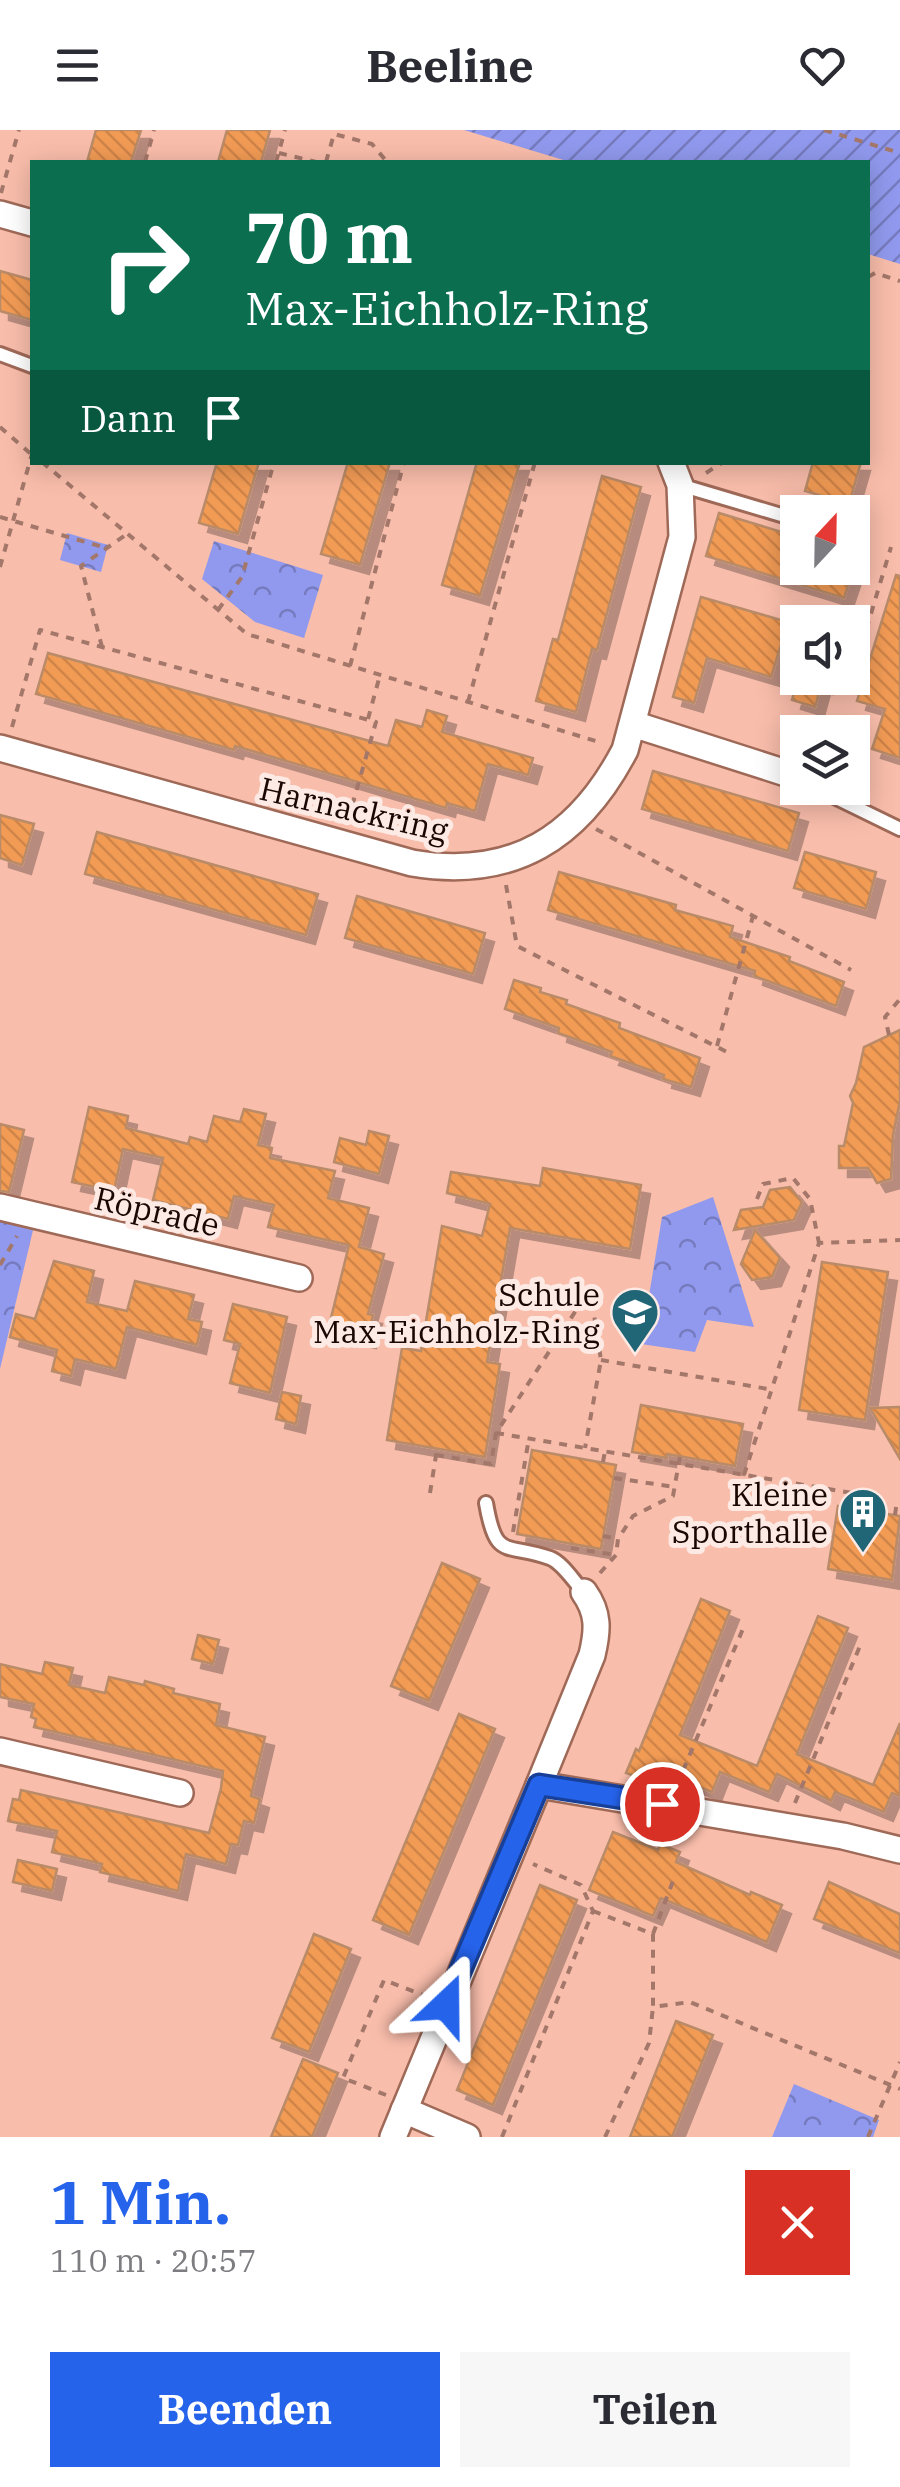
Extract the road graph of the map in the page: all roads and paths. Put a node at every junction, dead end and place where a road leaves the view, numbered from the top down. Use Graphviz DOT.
graph roads {
  1 [pos="19,130"];
  2 [pos="154,130"];
  3 [pos="285,130"];
  4 [pos="824,130"];
  5 [pos="279,152"];
  6 [pos="900,153"];
  7 [pos="146,160"];
  8 [pos="277,160"];
  9 [pos="309,160"];
  10 [pos="327,160"];
  11 [pos="385,160"];
  12 [pos="0,196"];
  13 [pos="0,214"];
  14 [pos="30,222"];
  15 [pos="870,276"];
  16 [pos="900,281"];
  17 [pos="0,354"];
  18 [pos="30,365"];
  19 [pos="0,427"];
  20 [pos="30,452"];
  21 [pos="30,461"];
  22 [pos="46,465"];
  23 [pos="273,465"];
  24 [pos="403,465"];
  25 [pos="534,465"];
  26 [pos="676,474"];
  27 [pos="780,513"];
  28 [pos="0,517"];
  29 [pos="13,521"];
  30 [pos="127,534"];
  31 [pos="891,547"];
  32 [pos="107,548"];
  33 [pos="0,567"];
  34 [pos="218,610"];
  35 [pos="870,614"];
  36 [pos="102,647"];
  37 [pos="350,666"];
  38 [pos="380,675"];
  39 [pos="468,702"];
  40 [pos="367,720"];
  41 [pos="633,724"];
  42 [pos="758,738"];
  43 [pos="711,748"];
  44 [pos="3,749"];
  45 [pos="625,750"];
  46 [pos="780,772"];
  47 [pos="851,805"];
  48 [pos="578,819"];
  49 [pos="900,829"];
  50 [pos="342,844"];
  51 [pos="501,861"];
  52 [pos="753,916"];
  53 [pos="851,970"];
  54 [pos="900,1000"];
  55 [pos="889,1034"];
  56 [pos="716,1046"];
  57 [pos="734,1054"];
  58 [pos="757,1199"];
  59 [pos="12,1210"];
  60 [pos="900,1240"];
  61 [pos="820,1244"];
  62 [pos="0,1265"];
  63 [pos="299,1278"];
  64 [pos="601,1360"];
  65 [pos="770,1389"];
  66 [pos="496,1433"];
  67 [pos="529,1438"];
  68 [pos="586,1448"];
  69 [pos="605,1451"];
  70 [pos="680,1456"];
  71 [pos="603,1462"];
  72 [pos="679,1464"];
  73 [pos="744,1475"];
  74 [pos="614,1478"];
  75 [pos="675,1487"];
  76 [pos="430,1493"];
  77 [pos="852,1493"];
  78 [pos="897,1501"];
  79 [pos="486,1503"];
  80 [pos="895,1515"];
  81 [pos="604,1536"];
  82 [pos="512,1538"];
  83 [pos="618,1539"];
  84 [pos="560,1546"];
  85 [pos="616,1555"];
  86 [pos="584,1592"];
  87 [pos="746,1624"];
  88 [pos="862,1642"];
  89 [pos="0,1751"];
  90 [pos="539,1785"];
  91 [pos="180,1793"];
  92 [pos="668,1805"];
  93 [pos="786,1826"];
  94 [pos="900,1850"];
  95 [pos="509,1854"];
  96 [pos="673,1882"];
  97 [pos="593,1910"];
  98 [pos="653,1934"];
  99 [pos="446,2005"];
  100 [pos="653,2008"];
  101 [pos="900,2062"];
  102 [pos="890,2085"];
  103 [pos="900,2089"];
  104 [pos="405,2107"];
  105 [pos="393,2137"];
  106 [pos="467,2137"];
  107 [pos="502,2137"];
  108 [pos="606,2137"];
  109 [pos="868,2137"];
  1 -- 12 [label="path"];
  2 -- 7 [label="path"];
  3 -- 5 [label="path"];
  4 -- 6 [label="path"];
  5 -- 8 [label="path"];
  5 -- 9 [label="path"];
  10 -- 11 [label="path"];
  13 -- 14 [label="street"];
  15 -- 16 [label="path"];
  17 -- 18 [label="lane"];
  19 -- 20 [label="path"];
  21 -- 29 [label="path"];
  22 -- 30 [label="path"];
  23 -- 34 [label="path"];
  24 -- 37 [label="path"];
  25 -- 39 [label="path"];
  26 -- 27 [label="lane, Harnackring"];
  26 -- 41 [label="street, Harnackring"];
  28 -- 29 [label="path"];
  29 -- 32 [label="path"];
  29 -- 33 [label="path"];
  30 -- 32 [label="path"];
  30 -- 34 [label="path"];
  31 -- 35 [label="path"];
  32 -- 36 [label="path"];
  34 -- 37 [label="path"];
  36 -- 40 [label="path"];
  36 -- 44 [label="path"];
  37 -- 38 [label="path"];
  38 -- 39 [label="path"];
  38 -- 40 [label="path"];
  39 -- 45 [label="path"];
  40 -- 50 [label="path"];
  41 -- 43 [label="street"];
  41 -- 45 [label="street, Harnackring"];
  42 -- 43 [label="street"];
  43 -- 46 [label="street"];
  44 -- 50 [label="street, Harnackring"];
  45 -- 48 [label="street, Harnackring"];
  47 -- 49 [label="lane"];
  48 -- 51 [label="street, Harnackring"];
  48 -- 52 [label="path"];
  50 -- 51 [label="street, Harnackring"];
  51 -- 56 [label="path"];
  52 -- 53 [label="path"];
  52 -- 56 [label="path"];
  54 -- 55 [label="path"];
  56 -- 57 [label="path"];
  58 -- 61 [label="path"];
  59 -- 62 [label="path"];
  59 -- 63 [label="street, Röprade"];
  60 -- 61 [label="path"];
  61 -- 65 [label="path"];
  64 -- 65 [label="path"];
  64 -- 66 [label="path"];
  64 -- 68 [label="path"];
  65 -- 73 [label="path"];
  66 -- 67 [label="path"];
  66 -- 76 [label="path"];
  67 -- 68 [label="path"];
  67 -- 82 [label="path"];
  68 -- 69 [label="path"];
  69 -- 71 [label="path"];
  69 -- 72 [label="path"];
  70 -- 72 [label="path"];
  72 -- 73 [label="path"];
  72 -- 75 [label="path"];
  73 -- 77 [label="path"];
  74 -- 75 [label="path"];
  75 -- 83 [label="path"];
  78 -- 80 [label="path"];
  79 -- 86 [label="lane"];
  81 -- 83 [label="path"];
  83 -- 85 [label="path"];
  84 -- 85 [label="path"];
  85 -- 86 [label="path"];
  86 -- 90 [label="street"];
  87 -- 92 [label="path"];
  88 -- 93 [label="path"];
  89 -- 91 [label="street"];
  90 -- 92 [label="street"];
  90 -- 95 [label="street"];
  92 -- 93 [label="street"];
  93 -- 94 [label="street"];
  95 -- 97 [label="path"];
  95 -- 99 [label="street"];
  96 -- 98 [label="path"];
  97 -- 98 [label="path"];
  97 -- 107 [label="path"];
  98 -- 100 [label="path"];
  99 -- 104 [label="street"];
  99 -- 104 [label="path"];
  100 -- 102 [label="path"];
  100 -- 108 [label="path"];
  101 -- 102 [label="path"];
  102 -- 103 [label="path"];
  102 -- 109 [label="path"];
  104 -- 105 [label="street"];
  104 -- 106 [label="street"];
}
